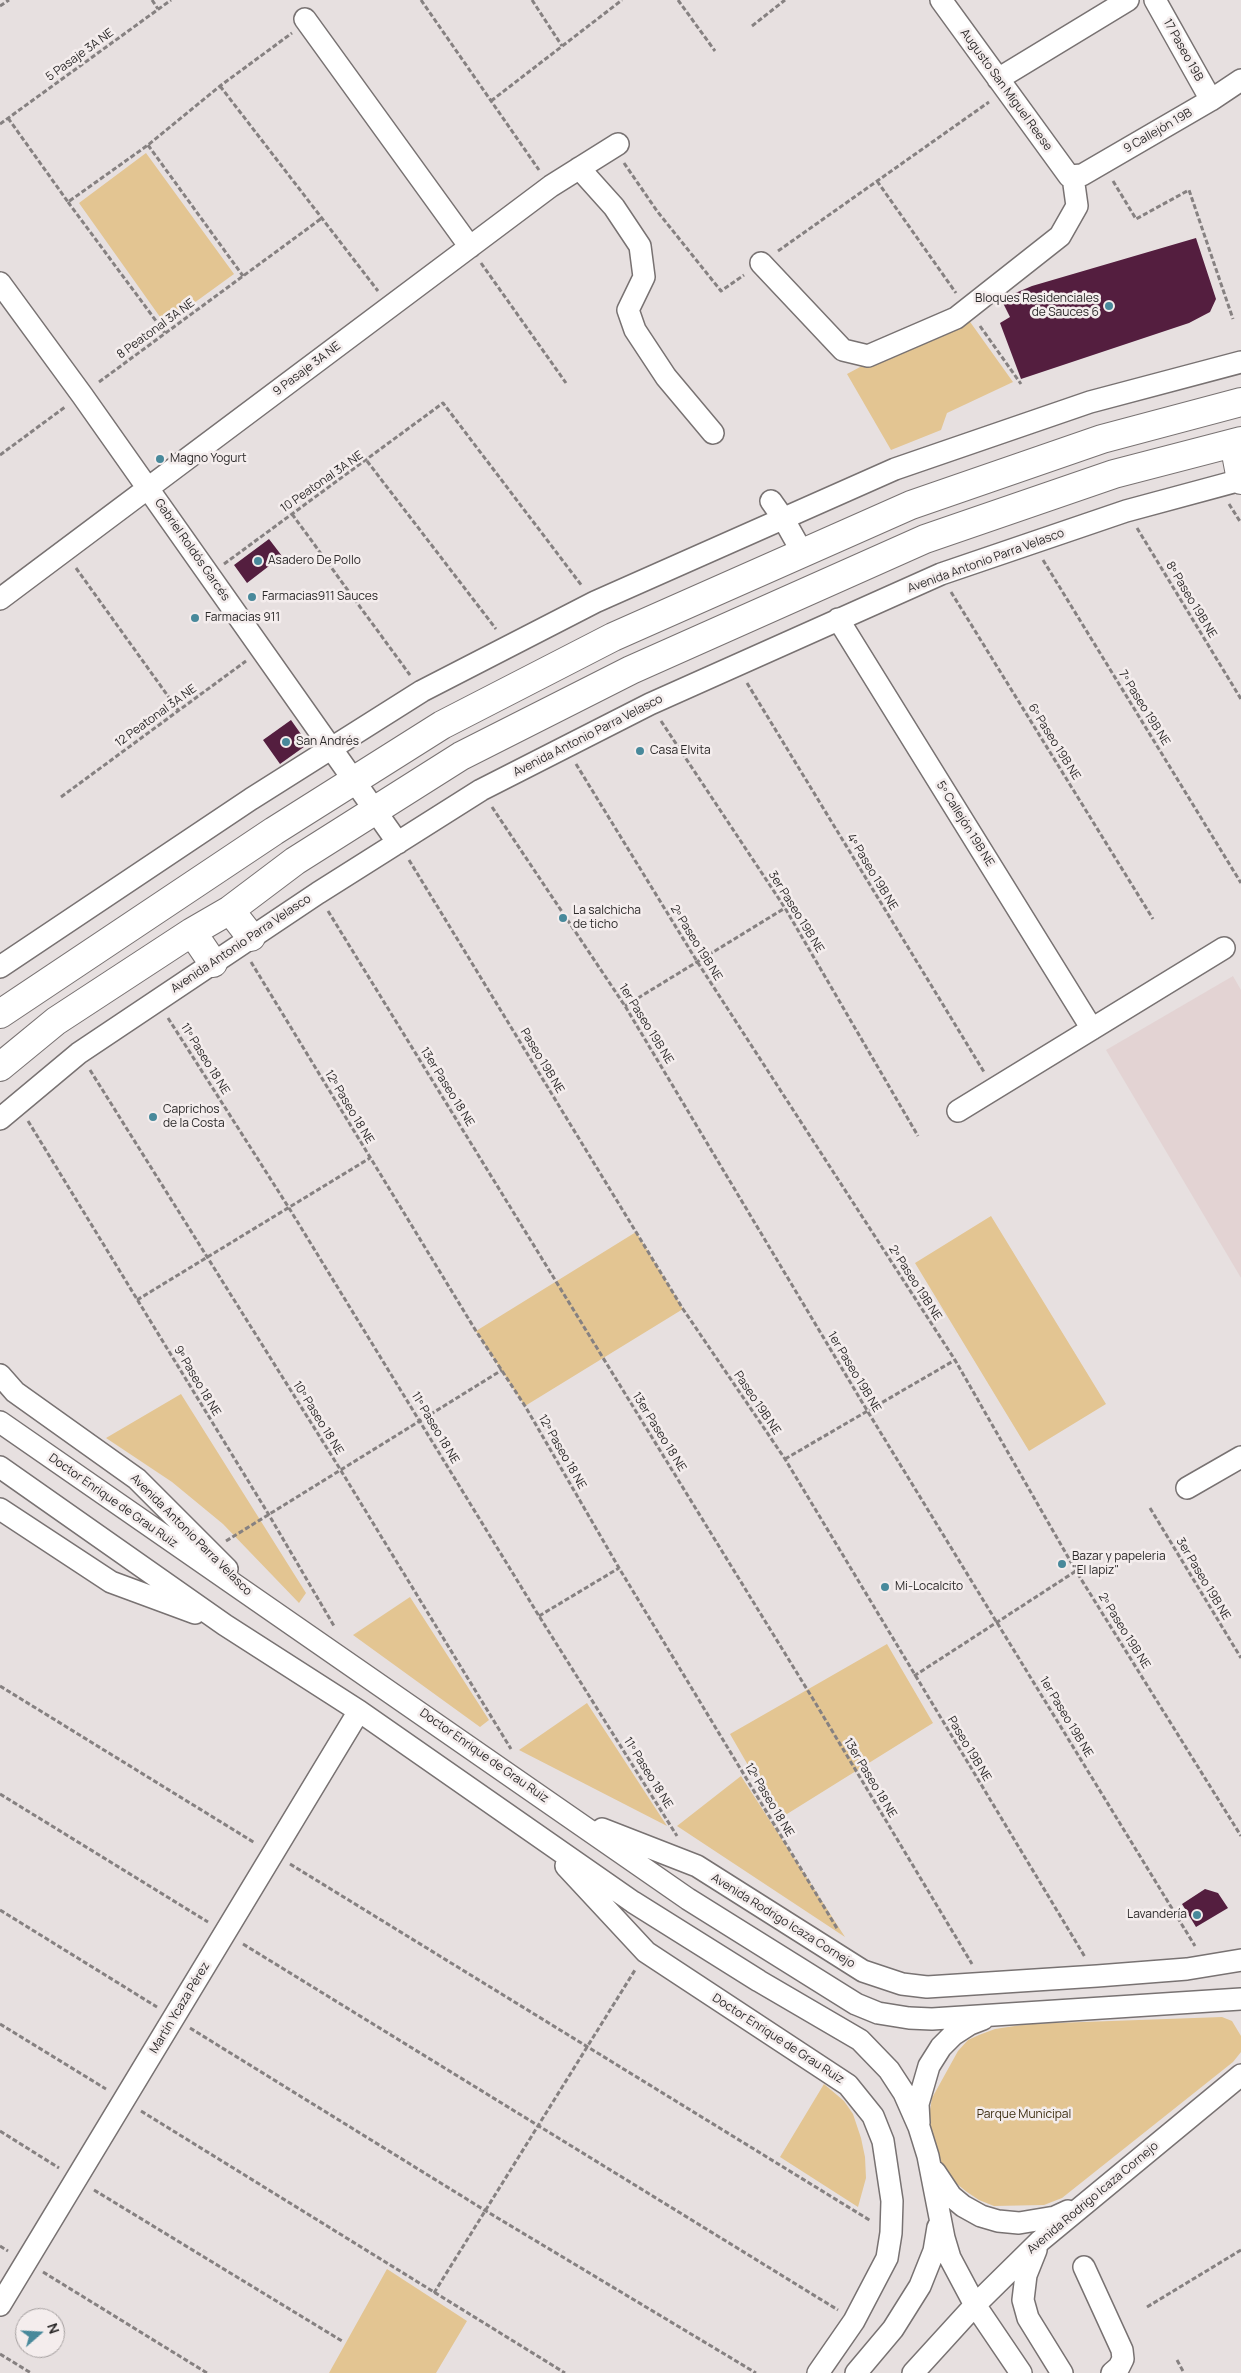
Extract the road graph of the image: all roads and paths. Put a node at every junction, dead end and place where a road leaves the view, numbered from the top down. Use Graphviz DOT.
graph roads {
  1 [pos="9,0"];
  2 [pos="152,0"];
  3 [pos="171,0"];
  4 [pos="421,0"];
  5 [pos="532,0"];
  6 [pos="622,0"];
  7 [pos="678,0"];
  8 [pos="785,0"];
  9 [pos="941,0"];
  10 [pos="1155,0"];
  11 [pos="1117,3"];
  12 [pos="0,6"];
  13 [pos="158,9"];
  14 [pos="306,20"];
  15 [pos="752,26"];
  16 [pos="562,46"];
  17 [pos="715,51"];
  18 [pos="1241,80"];
  19 [pos="1002,84"];
  20 [pos="220,86"];
  21 [pos="1211,100"];
  22 [pos="491,101"];
  23 [pos="8,118"];
  24 [pos="0,124"];
  25 [pos="148,145"];
  26 [pos="615,146"];
  27 [pos="1103,164"];
  28 [pos="579,168"];
  29 [pos="1073,177"];
  30 [pos="877,181"];
  31 [pos="550,186"];
  32 [pos="68,202"];
  33 [pos="322,218"];
  34 [pos="470,247"];
  35 [pos="761,263"];
  36 [pos="243,276"];
  37 [pos="0,283"];
  38 [pos="390,307"];
  39 [pos="967,308"];
  40 [pos="1233,319"];
  41 [pos="165,333"];
  42 [pos="1241,362"];
  43 [pos="566,382"];
  44 [pos="1021,384"];
  45 [pos="82,395"];
  46 [pos="1241,402"];
  47 [pos="713,433"];
  48 [pos="1238,442"];
  49 [pos="0,455"];
  50 [pos="367,461"];
  51 [pos="1241,480"];
  52 [pos="148,488"];
  53 [pos="777,509"];
  54 [pos="1126,511"];
  55 [pos="292,514"];
  56 [pos="1032,543"];
  57 [pos="64,551"];
  58 [pos="802,552"];
  59 [pos="941,574"];
  60 [pos="210,575"];
  61 [pos="0,598"];
  62 [pos="595,602"];
  63 [pos="838,619"];
  64 [pos="508,647"];
  65 [pos="262,649"];
  66 [pos="736,665"];
  67 [pos="422,691"];
  68 [pos="1241,698"];
  69 [pos="650,704"];
  70 [pos="178,710"];
  71 [pos="566,747"];
  72 [pos="333,748"];
  73 [pos="355,780"];
  74 [pos="481,790"];
  75 [pos="61,797"];
  76 [pos="377,810"];
  77 [pos="398,843"];
  78 [pos="1241,883"];
  79 [pos="318,893"];
  80 [pos="785,908"];
  81 [pos="230,910"];
  82 [pos="1153,919"];
  83 [pos="192,932"];
  84 [pos="246,941"];
  85 [pos="1224,948"];
  86 [pos="213,963"];
  87 [pos="698,963"];
  88 [pos="0,968"];
  89 [pos="157,1000"];
  90 [pos="626,1006"];
  91 [pos="0,1014"];
  92 [pos="1092,1029"];
  93 [pos="79,1053"];
  94 [pos="0,1067"];
  95 [pos="994,1088"];
  96 [pos="17,1103"];
  97 [pos="958,1111"];
  98 [pos="0,1119"];
  99 [pos="918,1136"];
  100 [pos="370,1158"];
  101 [pos="289,1208"];
  102 [pos="208,1258"];
  103 [pos="137,1300"];
  104 [pos="955,1360"];
  105 [pos="502,1370"];
  106 [pos="0,1375"];
  107 [pos="868,1412"];
  108 [pos="421,1421"];
  109 [pos="0,1422"];
  110 [pos="1241,1457"];
  111 [pos="785,1459"];
  112 [pos="0,1467"];
  113 [pos="340,1469"];
  114 [pos="1187,1488"];
  115 [pos="1150,1508"];
  116 [pos="0,1509"];
  117 [pos="268,1514"];
  118 [pos="210,1552"];
  119 [pos="619,1568"];
  120 [pos="1076,1571"];
  121 [pos="262,1606"];
  122 [pos="539,1616"];
  123 [pos="998,1623"];
  124 [pos="225,1625"];
  125 [pos="339,1635"];
  126 [pos="1241,1658"];
  127 [pos="914,1676"];
  128 [pos="0,1686"];
  129 [pos="359,1711"];
  130 [pos="513,1753"];
  131 [pos="0,1794"];
  132 [pos="572,1817"];
  133 [pos="1241,1836"];
  134 [pos="540,1839"];
  135 [pos="273,1854"];
  136 [pos="696,1866"];
  137 [pos="0,1910"];
  138 [pos="225,1932"];
  139 [pos="842,1938"];
  140 [pos="646,1952"];
  141 [pos="1241,1960"];
  142 [pos="1207,1966"];
  143 [pos="1097,1976"];
  144 [pos="983,1982"];
  145 [pos="1241,1999"];
  146 [pos="1213,2001"];
  147 [pos="1241,2011"];
  148 [pos="995,2015"];
  149 [pos="174,2018"];
  150 [pos="0,2024"];
  151 [pos="589,2047"];
  152 [pos="1241,2075"];
  153 [pos="124,2101"];
  154 [pos="540,2126"];
  155 [pos="919,2127"];
  156 [pos="0,2131"];
  157 [pos="928,2156"];
  158 [pos="76,2179"];
  159 [pos="936,2199"];
  160 [pos="1082,2204"];
  161 [pos="486,2211"];
  162 [pos="891,2234"];
  163 [pos="1040,2241"];
  164 [pos="0,2246"];
  165 [pos="1241,2250"];
  166 [pos="26,2262"];
  167 [pos="1084,2267"];
  168 [pos="434,2293"];
  169 [pos="0,2305"];
  170 [pos="975,2305"];
  171 [pos="1147,2307"];
  172 [pos="854,2320"];
  173 [pos="342,2342"];
  174 [pos="0,2354"];
  175 [pos="1177,2360"];
  176 [pos="31,2373"];
  177 [pos="207,2373"];
  178 [pos="565,2373"];
  179 [pos="756,2373"];
  180 [pos="818,2373"];
  181 [pos="856,2373"];
  182 [pos="913,2373"];
  183 [pos="1021,2373"];
  184 [pos="1062,2373"];
  185 [pos="1112,2373"];
  186 [pos="1184,2373"];
  1 -- 12 [label="path"];
  2 -- 13 [label="path"];
  3 -- 13 [label="path, 5 Pasaje 3A NE"];
  4 -- 22 [label="path"];
  5 -- 16 [label="path"];
  6 -- 16 [label="path"];
  7 -- 17 [label="path"];
  8 -- 15 [label="path"];
  9 -- 19 [label="street, Augusto San Miguel Reese"];
  10 -- 21 [label="street, 17 Paseo 19B"];
  11 -- 19 [label="street"];
  13 -- 23 [label="path, 5 Pasaje 3A NE"];
  14 -- 20 [label="path"];
  14 -- 34 [label="street"];
  16 -- 22 [label="path"];
  18 -- 21 [label="street, 9 Callejón 19B"];
  19 -- 29 [label="street, Augusto San Miguel Reese"];
  19 -- 30 [label="path"];
  20 -- 25 [label="path"];
  20 -- 33 [label="path"];
  21 -- 27 [label="street, 9 Callejón 19B"];
  22 -- 31 [label="path"];
  23 -- 24 [label="path, 5 Pasaje 3A NE"];
  23 -- 32 [label="path"];
  25 -- 32 [label="path"];
  25 -- 36 [label="path"];
  26 -- 28 [label="street, 9 Pasaje 3A NE"];
  26 -- 35 [label="path"];
  27 -- 29 [label="street, 9 Callejón 19B"];
  27 -- 40 [label="path"];
  28 -- 31 [label="street, 9 Pasaje 3A NE"];
  28 -- 47 [label="street"];
  29 -- 39 [label="street"];
  30 -- 35 [label="path"];
  30 -- 39 [label="path"];
  31 -- 34 [label="street, 9 Pasaje 3A NE"];
  32 -- 41 [label="path"];
  33 -- 36 [label="path, 8 Peatonal 3A NE"];
  33 -- 38 [label="path"];
  34 -- 38 [label="street, 9 Pasaje 3A NE"];
  34 -- 43 [label="path"];
  35 -- 39 [label="street"];
  36 -- 41 [label="path, 8 Peatonal 3A NE"];
  37 -- 45 [label="street, Gabriel Roldós Garcés"];
  38 -- 52 [label="street, 9 Pasaje 3A NE"];
  39 -- 44 [label="path"];
  41 -- 45 [label="path, 8 Peatonal 3A NE"];
  42 -- 53 [label="street"];
  45 -- 49 [label="path, 8 Peatonal 3A NE"];
  45 -- 52 [label="street, Gabriel Roldós Garcés"];
  46 -- 58 [label="main road"];
  48 -- 51 [label="main road"];
  48 -- 76 [label="main road"];
  50 -- 55 [label="path, 10 Peatonal 3A NE"];
  50 -- 62 [label="path, 10 Peatonal 3A NE"];
  50 -- 64 [label="path"];
  51 -- 54 [label="street, Avenida Antonio Parra Velasco"];
  52 -- 57 [label="street, 9 Pasaje 3A NE"];
  52 -- 60 [label="street, Gabriel Roldós Garcés"];
  53 -- 58 [label="street"];
  53 -- 62 [label="street"];
  54 -- 56 [label="street, Avenida Antonio Parra Velasco"];
  54 -- 68 [label="path, 8º Paseo 19B NE"];
  55 -- 60 [label="path, 10 Peatonal 3A NE"];
  55 -- 67 [label="path"];
  56 -- 59 [label="street, Avenida Antonio Parra Velasco"];
  56 -- 78 [label="path, 7º Paseo 19B NE"];
  57 -- 61 [label="street, 9 Pasaje 3A NE"];
  57 -- 70 [label="path"];
  58 -- 73 [label="main road"];
  59 -- 63 [label="street, Avenida Antonio Parra Velasco"];
  59 -- 82 [label="path, 6º Paseo 19B NE"];
  60 -- 65 [label="street, Gabriel Roldós Garcés"];
  62 -- 64 [label="street"];
  63 -- 66 [label="street, Avenida Antonio Parra Velasco"];
  63 -- 92 [label="street, 5º Callejón 19B NE"];
  64 -- 67 [label="street"];
  65 -- 70 [label="path, 12 Peatonal 3A NE"];
  65 -- 72 [label="street, Gabriel Roldós Garcés"];
  66 -- 69 [label="street, Avenida Antonio Parra Velasco"];
  66 -- 95 [label="path, 4º Paseo 19B NE"];
  67 -- 72 [label="street"];
  69 -- 71 [label="street, Avenida Antonio Parra Velasco"];
  69 -- 80 [label="path, 3er Paseo 19B NE"];
  70 -- 75 [label="path, 12 Peatonal 3A NE"];
  71 -- 74 [label="street, Avenida Antonio Parra Velasco"];
  71 -- 87 [label="path, 2º Paseo 19B NE"];
  72 -- 73 [label="street, Gabriel Roldós Garcés"];
  72 -- 88 [label="street"];
  73 -- 76 [label="street, Gabriel Roldós Garcés"];
  73 -- 91 [label="main road"];
  74 -- 77 [label="street, Avenida Antonio Parra Velasco"];
  74 -- 90 [label="path, 1er Paseo 19B NE"];
  76 -- 77 [label="street, Gabriel Roldós Garcés"];
  76 -- 81 [label="main road"];
  77 -- 79 [label="street, Avenida Antonio Parra Velasco"];
  77 -- 111 [label="path, Paseo 19B NE"];
  79 -- 84 [label="street, Avenida Antonio Parra Velasco"];
  79 -- 144 [label="path, 13er Paseo 18 NE"];
  80 -- 87 [label="path"];
  80 -- 99 [label="path, 3er Paseo 19B NE"];
  81 -- 83 [label="main road"];
  81 -- 84 [label="main road"];
  83 -- 86 [label="main road"];
  83 -- 94 [label="main road"];
  84 -- 86 [label="street, Avenida Antonio Parra Velasco"];
  84 -- 100 [label="path, 12º Paseo 18 NE"];
  85 -- 92 [label="street"];
  86 -- 89 [label="street, Avenida Antonio Parra Velasco"];
  87 -- 90 [label="path"];
  87 -- 104 [label="path, 2º Paseo 19B NE"];
  89 -- 93 [label="street, Avenida Antonio Parra Velasco"];
  89 -- 101 [label="path, 11º Paseo 18 NE"];
  90 -- 107 [label="path, 1er Paseo 19B NE"];
  92 -- 95 [label="street"];
  93 -- 96 [label="street, Avenida Antonio Parra Velasco"];
  93 -- 102 [label="path, 10º Paseo 18 NE"];
  95 -- 97 [label="street"];
  96 -- 98 [label="street, Avenida Antonio Parra Velasco"];
  96 -- 103 [label="path, 9º Paseo 18 NE"];
  100 -- 101 [label="path"];
  100 -- 105 [label="path, 12º Paseo 18 NE"];
  101 -- 102 [label="path"];
  101 -- 108 [label="path, 11º Paseo 18 NE"];
  102 -- 103 [label="path"];
  102 -- 113 [label="path, 10º Paseo 18 NE"];
  103 -- 117 [label="path, 9º Paseo 18 NE"];
  104 -- 107 [label="path"];
  104 -- 120 [label="path, 2º Paseo 19B NE"];
  105 -- 108 [label="path"];
  105 -- 119 [label="path, 12º Paseo 18 NE"];
  106 -- 118 [label="street, Avenida Antonio Parra Velasco"];
  107 -- 111 [label="path"];
  107 -- 123 [label="path, 1er Paseo 19B NE"];
  108 -- 113 [label="path"];
  108 -- 122 [label="path, 11º Paseo 18 NE"];
  109 -- 121 [label="street, Doctor Enrique de Grau Ruiz"];
  110 -- 114 [label="street"];
  111 -- 127 [label="path, Paseo 19B NE"];
  112 -- 124 [label="street, Doctor Enrique de Grau Ruiz"];
  113 -- 117 [label="path"];
  113 -- 130 [label="path, 10º Paseo 18 NE"];
  115 -- 126 [label="path, 3er Paseo 19B NE"];
  116 -- 124 [label="street"];
  117 -- 118 [label="path"];
  117 -- 125 [label="path, 9º Paseo 18 NE"];
  118 -- 121 [label="street, Avenida Antonio Parra Velasco"];
  119 -- 122 [label="path"];
  119 -- 139 [label="path, 12º Paseo 18 NE"];
  120 -- 123 [label="path"];
  120 -- 133 [label="path, 2º Paseo 19B NE"];
  121 -- 132 [label="street, Doctor Enrique de Grau Ruiz"];
  122 -- 136 [label="path, 11º Paseo 18 NE"];
  123 -- 127 [label="path"];
  123 -- 142 [label="path, 1er Paseo 19B NE"];
  124 -- 129 [label="street, Doctor Enrique de Grau Ruiz"];
  127 -- 143 [label="path, Paseo 19B NE"];
  128 -- 135 [label="path"];
  129 -- 134 [label="street, Doctor Enrique de Grau Ruiz"];
  129 -- 135 [label="street, Martín Ycaza Pérez"];
  131 -- 138 [label="path"];
  132 -- 136 [label="street, Avenida Rodrigo Icaza Cornejo"];
  132 -- 148 [label="street, Doctor Enrique de Grau Ruiz"];
  134 -- 140 [label="street, Doctor Enrique de Grau Ruiz"];
  134 -- 155 [label="street, Doctor Enrique de Grau Ruiz"];
  135 -- 138 [label="street, Martín Ycaza Pérez"];
  135 -- 151 [label="path"];
  136 -- 144 [label="street, Avenida Rodrigo Icaza Cornejo"];
  137 -- 149 [label="path"];
  138 -- 149 [label="street, Martín Ycaza Pérez"];
  138 -- 154 [label="path"];
  140 -- 151 [label="path"];
  140 -- 162 [label="street, Doctor Enrique de Grau Ruiz"];
  141 -- 142 [label="street, Avenida Rodrigo Icaza Cornejo"];
  142 -- 143 [label="street, Avenida Rodrigo Icaza Cornejo"];
  143 -- 144 [label="street, Avenida Rodrigo Icaza Cornejo"];
  145 -- 146 [label="street"];
  146 -- 147 [label="street"];
  146 -- 148 [label="street"];
  148 -- 155 [label="street"];
  149 -- 153 [label="street, Martín Ycaza Pérez"];
  149 -- 161 [label="path"];
  150 -- 153 [label="path"];
  151 -- 154 [label="path"];
  151 -- 162 [label="path"];
  152 -- 160 [label="street, Avenida Rodrigo Icaza Cornejo"];
  153 -- 158 [label="street, Martín Ycaza Pérez"];
  153 -- 168 [label="path"];
  154 -- 161 [label="path"];
  154 -- 172 [label="path"];
  155 -- 157 [label="street, Doctor Enrique de Grau Ruiz"];
  156 -- 158 [label="path"];
  157 -- 159 [label="street, Doctor Enrique de Grau Ruiz"];
  157 -- 160 [label="street"];
  158 -- 166 [label="street, Martín Ycaza Pérez"];
  158 -- 173 [label="path"];
  159 -- 170 [label="street, Doctor Enrique de Grau Ruiz"];
  159 -- 181 [label="street"];
  160 -- 163 [label="street, Avenida Rodrigo Icaza Cornejo"];
  161 -- 168 [label="path"];
  161 -- 179 [label="path"];
  162 -- 172 [label="street, Doctor Enrique de Grau Ruiz"];
  163 -- 170 [label="street, Avenida Rodrigo Icaza Cornejo"];
  163 -- 184 [label="street"];
  164 -- 166 [label="path"];
  165 -- 171 [label="path"];
  166 -- 169 [label="street, Martín Ycaza Pérez"];
  166 -- 177 [label="path"];
  167 -- 185 [label="street"];
  168 -- 178 [label="path"];
  170 -- 182 [label="street, Avenida Rodrigo Icaza Cornejo"];
  170 -- 183 [label="street, Doctor Enrique de Grau Ruiz"];
  172 -- 180 [label="street, Doctor Enrique de Grau Ruiz"];
  174 -- 176 [label="path"];
  175 -- 186 [label="path"];
}
